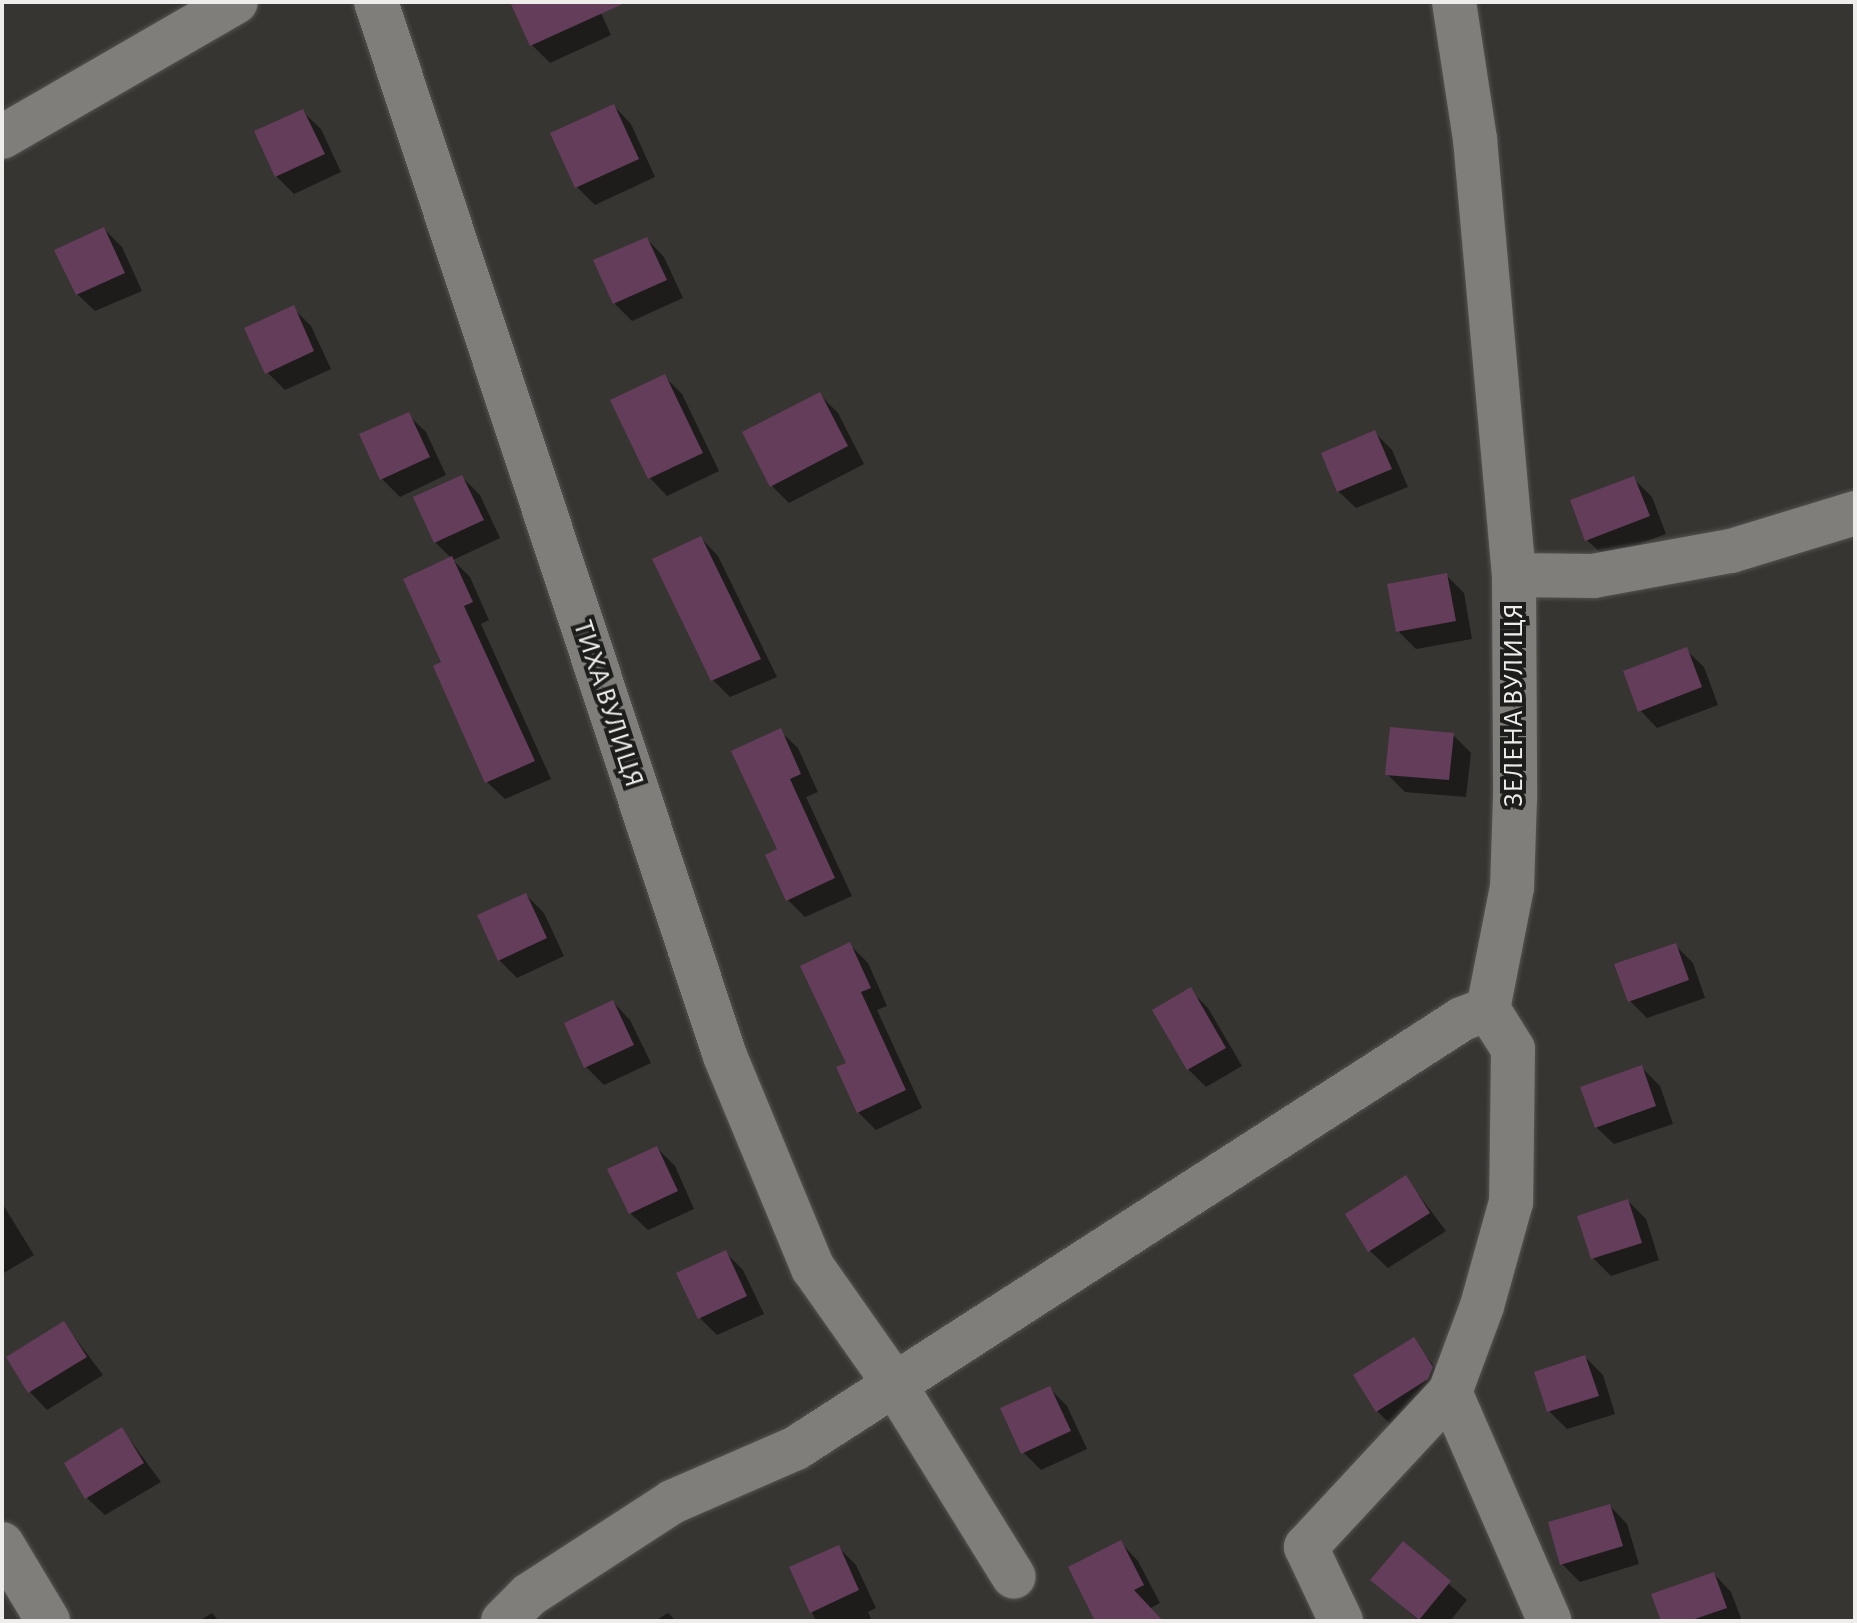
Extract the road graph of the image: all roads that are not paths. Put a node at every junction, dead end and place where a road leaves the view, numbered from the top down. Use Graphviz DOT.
graph roads {
  1 [pos="236,2"];
  2 [pos="376,2"];
  3 [pos="1454,2"];
  4 [pos="2,137"];
  5 [pos="1855,513"];
  6 [pos="1514,575"];
  7 [pos="1488,1009"];
  8 [pos="893,1382"];
  9 [pos="1450,1392"];
  10 [pos="2,1544"];
  11 [pos="1014,1577"];
  12 [pos="1549,1620"];
  13 [pos="48,1621"];
  14 [pos="503,1621"];
  15 [pos="1341,1621"];
  1 -- 4 [label="street"];
  2 -- 8 [label="street, ТИХА ВУЛИЦЯ"];
  3 -- 6 [label="street, ЗЕЛЕНА ВУЛИЦЯ"];
  5 -- 6 [label="street"];
  6 -- 7 [label="street, ЗЕЛЕНА ВУЛИЦЯ"];
  7 -- 8 [label="street"];
  7 -- 9 [label="street"];
  8 -- 11 [label="street, ТИХА ВУЛИЦЯ"];
  8 -- 14 [label="street"];
  9 -- 12 [label="street"];
  9 -- 15 [label="street"];
  10 -- 13 [label="street"];
}
